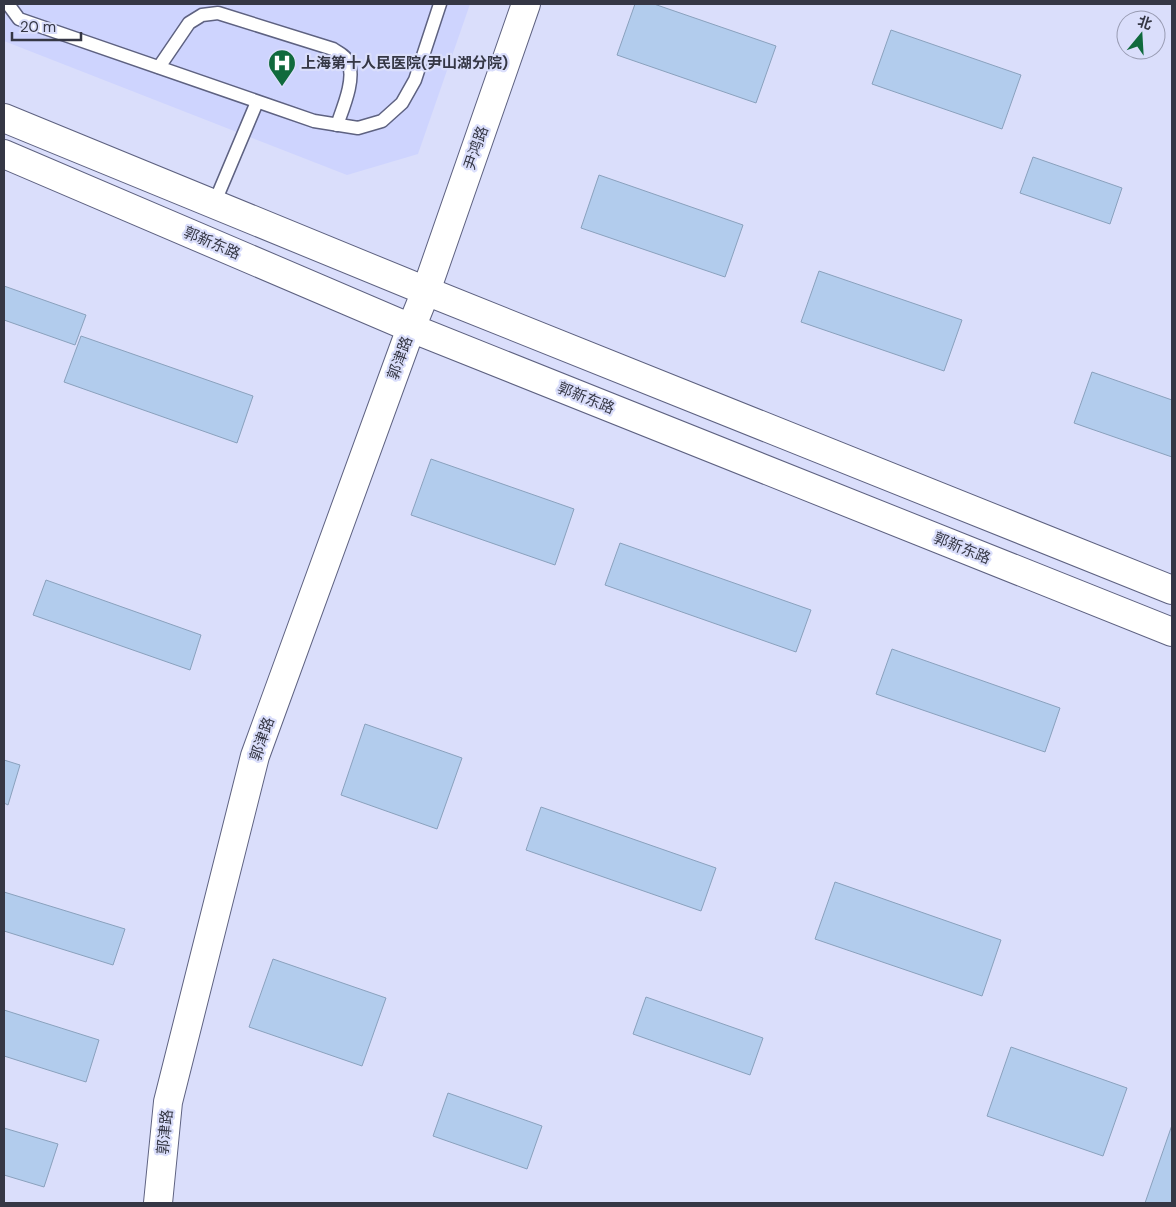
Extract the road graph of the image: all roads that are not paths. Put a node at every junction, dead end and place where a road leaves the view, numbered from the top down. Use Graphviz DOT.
graph roads {
  1 [pos="8,4"];
  2 [pos="440,4"];
  3 [pos="526,4"];
  4 [pos="159,67"];
  5 [pos="257,102"];
  6 [pos="4,118"];
  7 [pos="337,125"];
  8 [pos="4,154"];
  9 [pos="214,204"];
  10 [pos="426,292"];
  11 [pos="411,328"];
  12 [pos="1172,590"];
  13 [pos="1172,632"];
  14 [pos="158,1203"];
  1 -- 4 [label="lane"];
  2 -- 7 [label="lane"];
  3 -- 10 [label="main road, 尹鸿路"];
  4 -- 5 [label="lane"];
  4 -- 7 [label="lane"];
  5 -- 7 [label="lane"];
  5 -- 9 [label="lane"];
  6 -- 9 [label="main road"];
  8 -- 11 [label="main road, 郭新东路"];
  9 -- 10 [label="main road"];
  10 -- 11 [label="main road, 郭津路"];
  10 -- 12 [label="main road"];
  11 -- 13 [label="main road, 郭新东路"];
  11 -- 14 [label="main road, 郭津路"];
}
